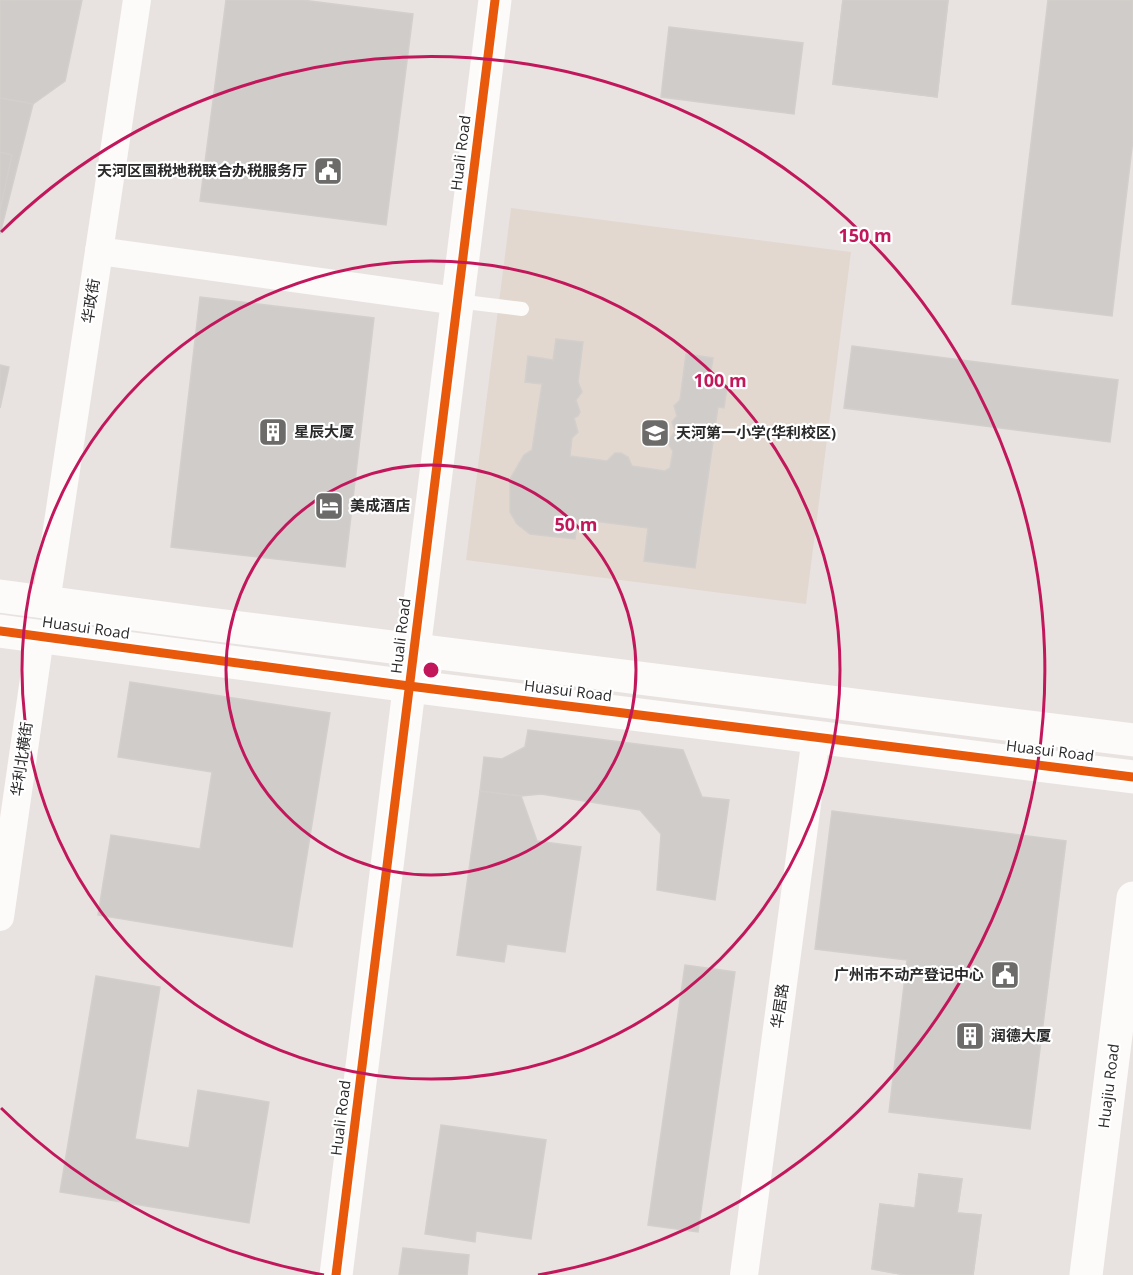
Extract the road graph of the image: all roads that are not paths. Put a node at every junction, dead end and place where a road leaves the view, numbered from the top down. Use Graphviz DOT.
graph roads {
  1 [pos="137,0"];
  2 [pos="495,0"];
  3 [pos="99,251"];
  4 [pos="457,301"];
  5 [pos="522,309"];
  6 [pos="0,596"];
  7 [pos="46,602"];
  8 [pos="0,631"];
  9 [pos="40,637"];
  10 [pos="414,650"];
  11 [pos="409,686"];
  12 [pos="816,737"];
  13 [pos="1133,740"];
  14 [pos="1133,777"];
  15 [pos="1133,897"];
  16 [pos="0,917"];
  17 [pos="336,1275"];
  18 [pos="744,1275"];
  19 [pos="1086,1275"];
  1 -- 3 [label="street, 华政街"];
  2 -- 4 [label="street, Huali Road"];
  3 -- 4 [label="street"];
  3 -- 7 [label="street, 华政街"];
  4 -- 5 [label="lane"];
  4 -- 10 [label="street, Huali Road"];
  6 -- 7 [label="street, Huasui Road"];
  7 -- 10 [label="street, Huasui Road"];
  8 -- 9 [label="street, Huasui Road"];
  9 -- 11 [label="street, Huasui Road"];
  9 -- 16 [label="street, 华利北横街"];
  10 -- 11 [label="street, Huali Road"];
  10 -- 13 [label="street, Huasui Road"];
  11 -- 12 [label="street, Huasui Road"];
  11 -- 17 [label="street, Huali Road"];
  12 -- 14 [label="street, Huasui Road"];
  12 -- 18 [label="street, 华居路"];
  15 -- 19 [label="street, Huajiu Road"];
}
